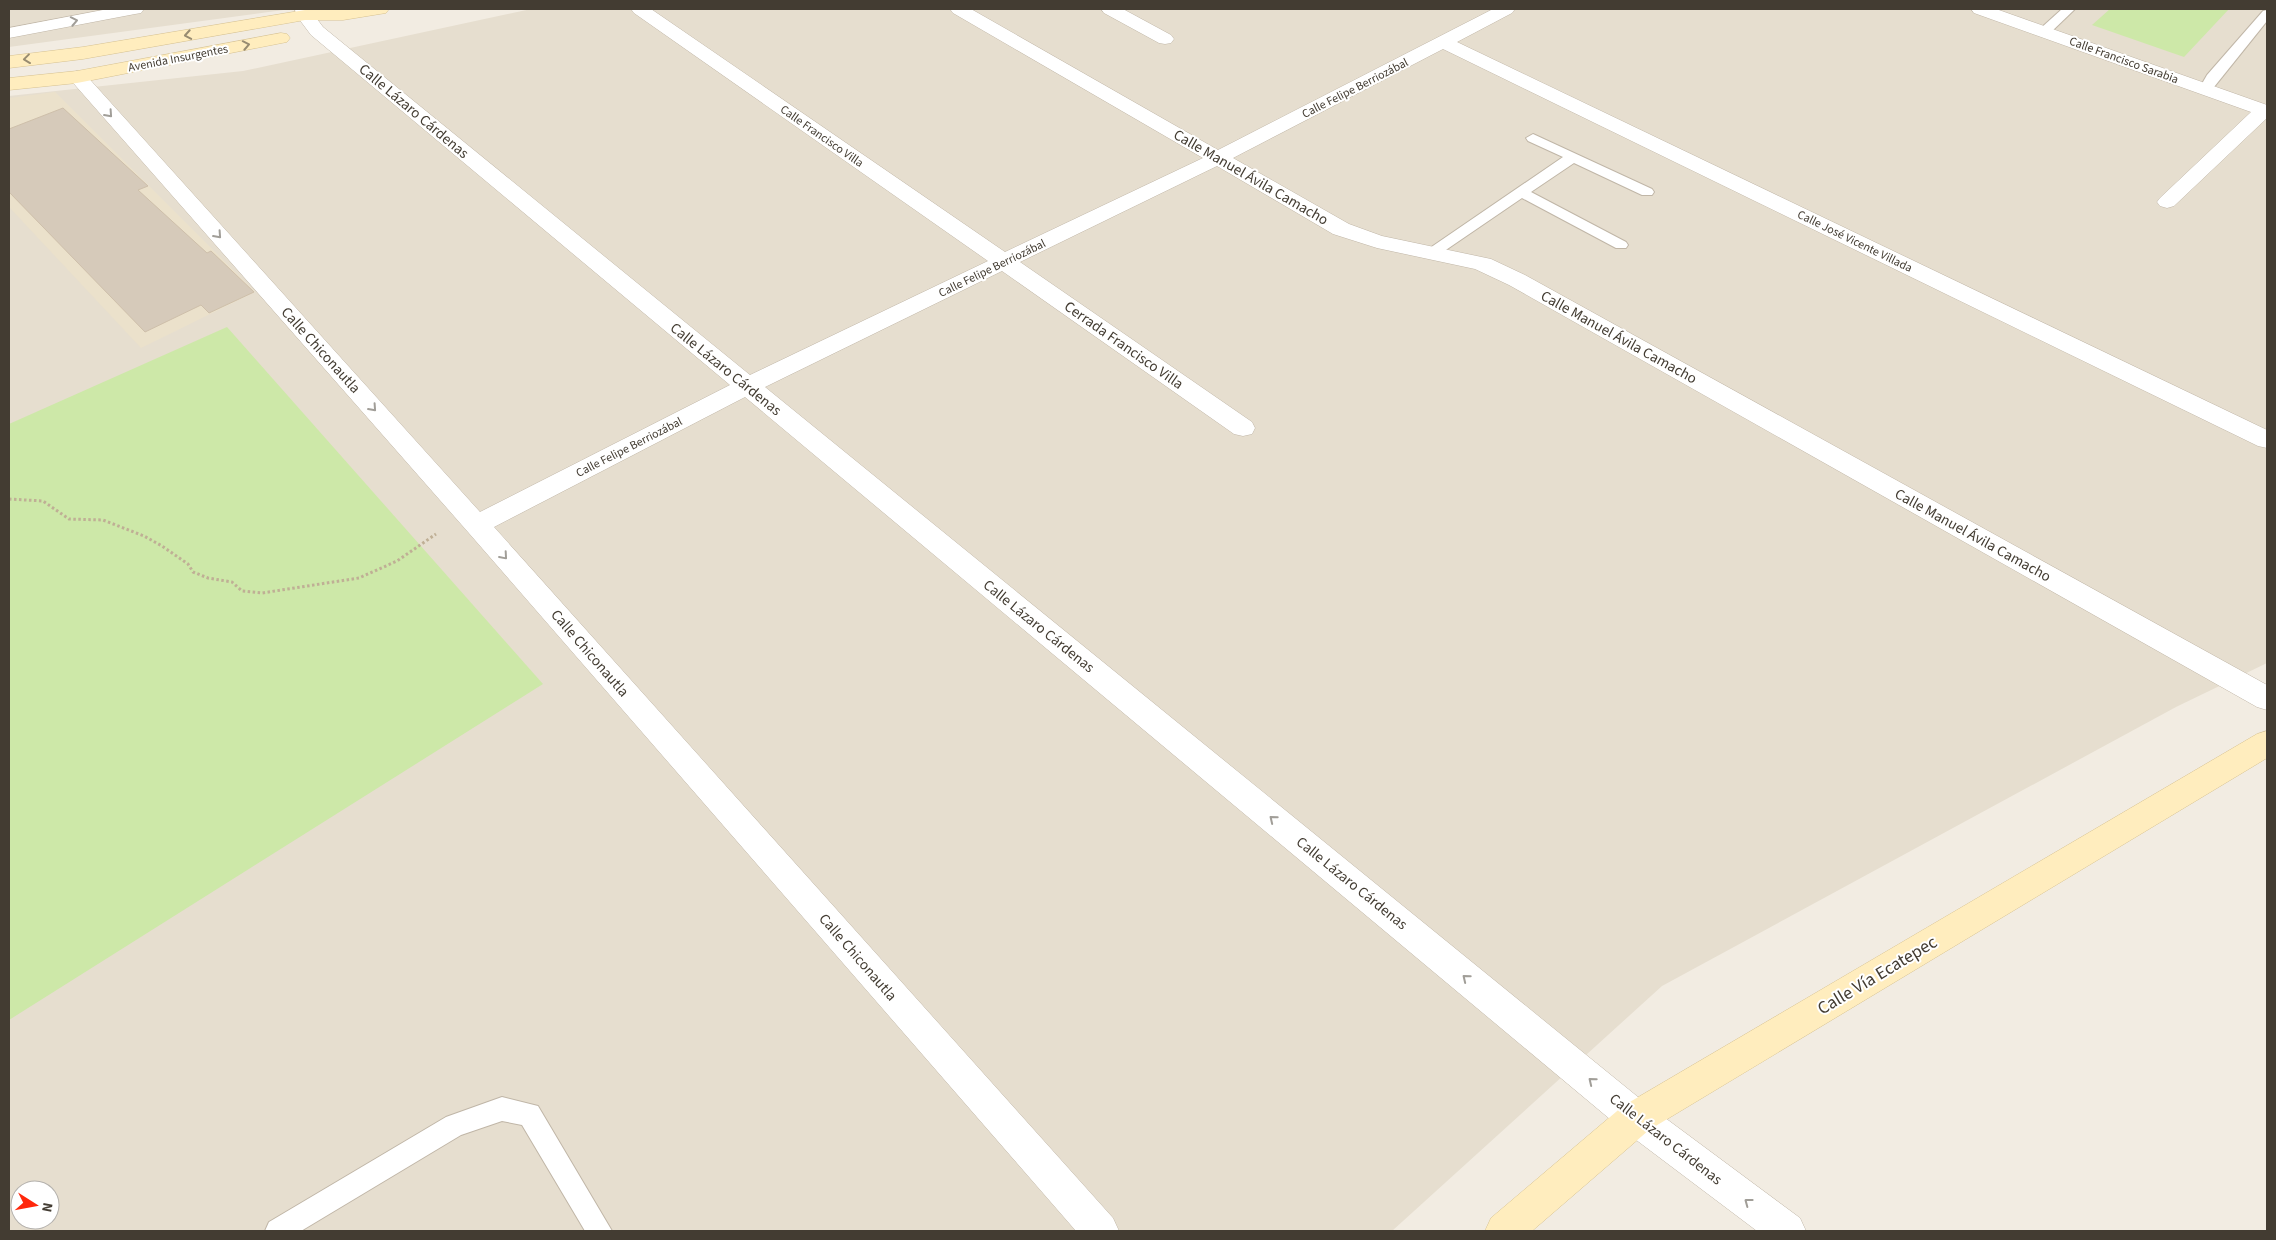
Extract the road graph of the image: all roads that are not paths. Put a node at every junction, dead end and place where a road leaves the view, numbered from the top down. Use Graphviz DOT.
graph roads {
  1 [pos="135,9"];
  2 [pos="380,9"];
  3 [pos="640,9"];
  4 [pos="959,9"];
  5 [pos="1110,9"];
  6 [pos="1506,9"];
  7 [pos="1980,9"];
  8 [pos="2070,9"];
  9 [pos="2267,14"];
  10 [pos="308,18"];
  11 [pos="2045,31"];
  12 [pos="9,33"];
  13 [pos="1164,39"];
  14 [pos="1443,42"];
  15 [pos="9,62"];
  16 [pos="77,78"];
  17 [pos="9,84"];
  18 [pos="2205,89"];
  19 [pos="2266,111"];
  20 [pos="1533,138"];
  21 [pos="1573,157"];
  22 [pos="1218,158"];
  23 [pos="1520,192"];
  24 [pos="1647,192"];
  25 [pos="2167,202"];
  26 [pos="1621,245"];
  27 [pos="1432,253"];
  28 [pos="1005,263"];
  29 [pos="748,386"];
  30 [pos="1243,428"];
  31 [pos="2267,440"];
  32 [pos="477,525"];
  33 [pos="2267,699"];
  34 [pos="2267,743"];
  35 [pos="1636,1118"];
  36 [pos="278,1231"];
  37 [pos="599,1231"];
  38 [pos="1100,1231"];
  39 [pos="1504,1231"];
  40 [pos="1786,1231"];
  12 -- 1 [label="street, one-way"];
  2 -- 10 [label="main road, Avenida Insurgentes"];
  3 -- 28 [label="street, Calle Francisco Villa"];
  4 -- 22 [label="street, Calle Manuel Ávila Camacho"];
  5 -- 13 [label="street"];
  6 -- 14 [label="street, Calle Felipe Berriozábal"];
  7 -- 11 [label="street, Calle Francisco Sarabia"];
  8 -- 11 [label="lane"];
  9 -- 18 [label="lane"];
  10 -- 15 [label="main road, Avenida Insurgentes, one-way"];
  16 -- 10 [label="main road, Avenida Insurgentes, one-way"];
  10 -- 29 [label="street, Calle Lázaro Cárdenas"];
  11 -- 18 [label="street, Calle Francisco Sarabia"];
  14 -- 22 [label="street, Calle Felipe Berriozábal"];
  14 -- 31 [label="street, Calle José Vicente Villada"];
  16 -- 17 [label="main road, Avenida Insurgentes"];
  16 -- 32 [label="street, Calle Chiconautla, one-way"];
  18 -- 19 [label="street, Calle Francisco Sarabia"];
  19 -- 25 [label="street"];
  20 -- 21 [label="lane"];
  21 -- 23 [label="lane"];
  21 -- 24 [label="lane"];
  22 -- 27 [label="street, Calle Manuel Ávila Camacho"];
  22 -- 28 [label="street, Calle Felipe Berriozábal"];
  23 -- 26 [label="lane"];
  23 -- 27 [label="lane"];
  27 -- 33 [label="street, Calle Manuel Ávila Camacho"];
  28 -- 29 [label="street, Calle Felipe Berriozábal"];
  28 -- 30 [label="street, Cerrada Francisco Villa"];
  29 -- 32 [label="street, Calle Felipe Berriozábal"];
  35 -- 29 [label="street, Calle Lázaro Cárdenas, one-way"];
  32 -- 38 [label="street, Calle Chiconautla, one-way"];
  34 -- 35 [label="main road, Calle Vía Ecatepec"];
  35 -- 39 [label="main road, Calle Vía Ecatepec"];
  40 -- 35 [label="street, Calle Lázaro Cárdenas, one-way"];
  36 -- 37 [label="lane"];
}
